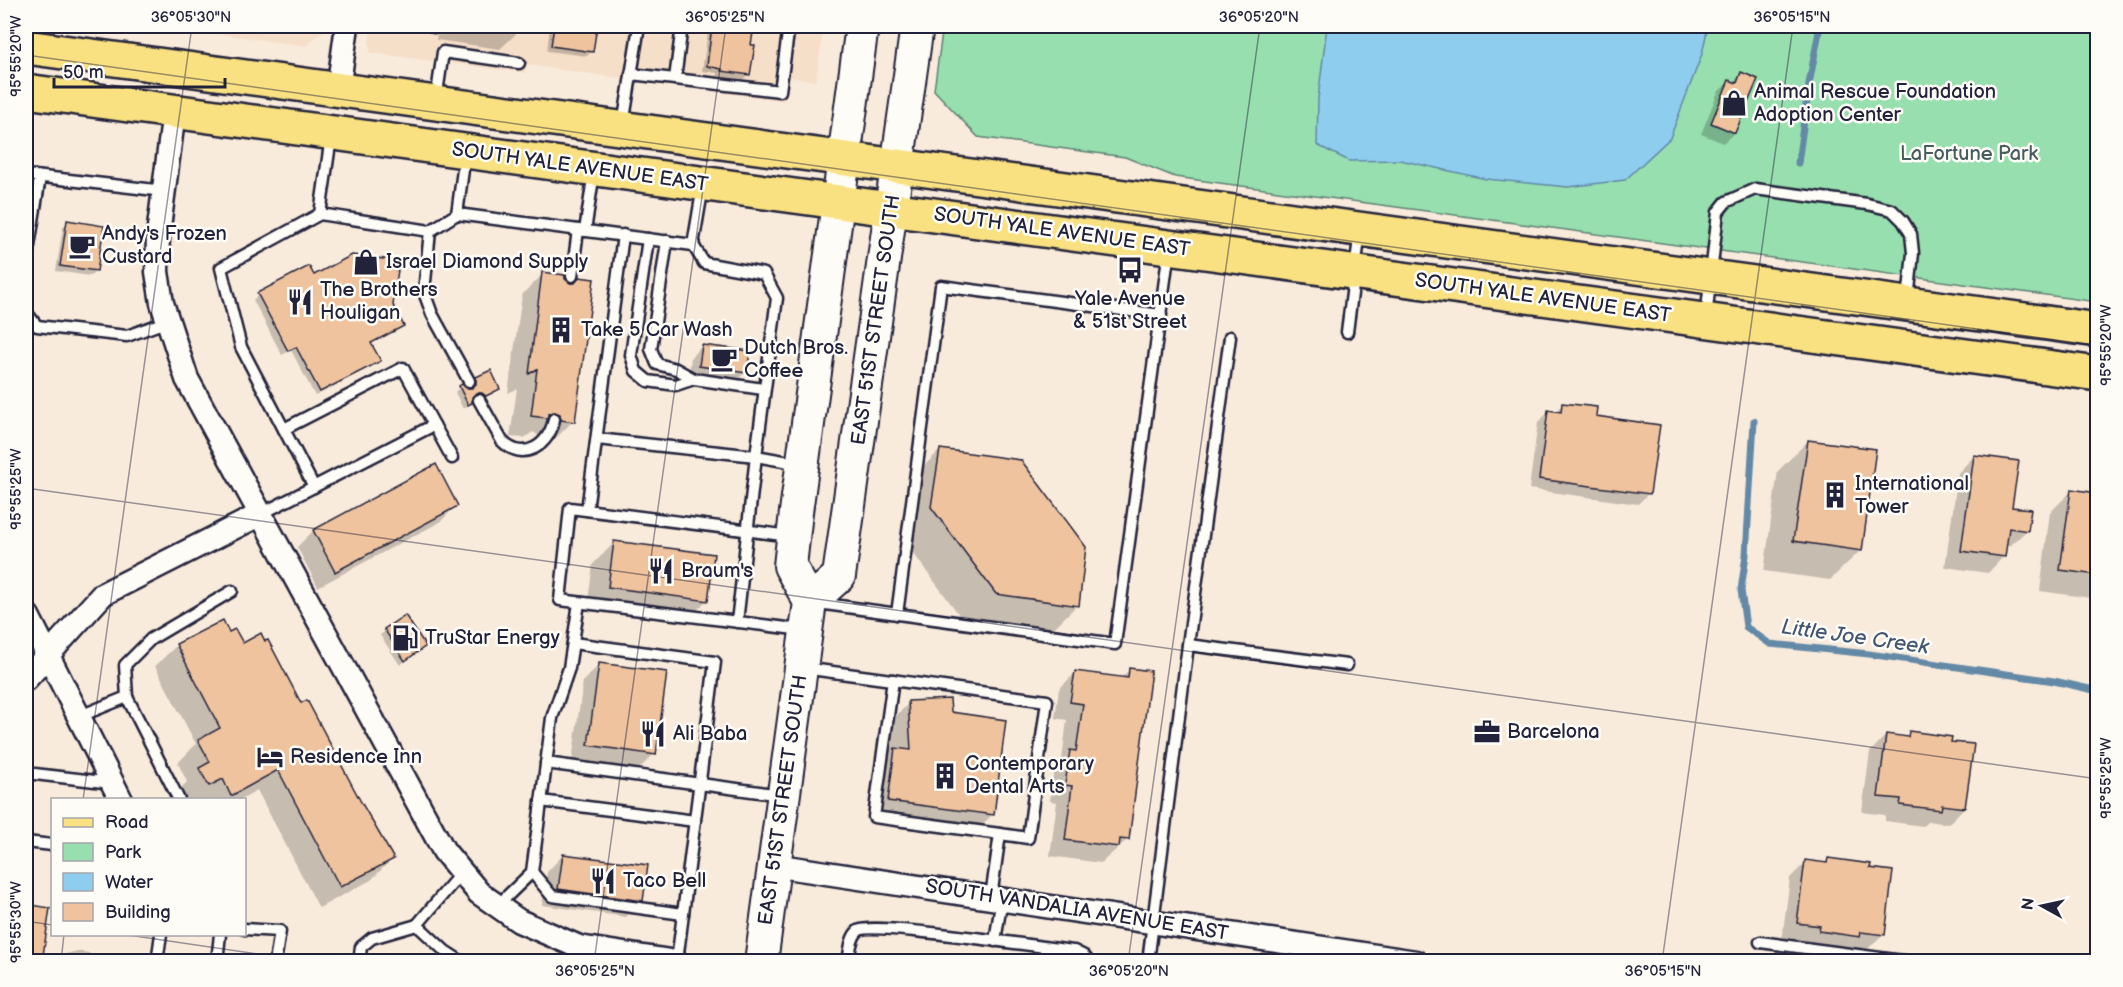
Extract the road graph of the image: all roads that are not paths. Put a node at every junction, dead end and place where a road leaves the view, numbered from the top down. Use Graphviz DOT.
graph roads {
  1 [pos="347,26"];
  2 [pos="639,26"];
  3 [pos="682,26"];
  4 [pos="789,26"];
  5 [pos="862,26"];
  6 [pos="918,26"];
  7 [pos="26,47"];
  8 [pos="519,63"];
  9 [pos="631,74"];
  10 [pos="675,79"];
  11 [pos="338,90"];
  12 [pos="26,91"];
  13 [pos="435,103"];
  14 [pos="174,112"];
  15 [pos="622,129"];
  16 [pos="332,133"];
  17 [pos="465,152"];
  18 [pos="844,159"];
  19 [pos="898,166"];
  20 [pos="594,168"];
  21 [pos="26,176"];
  22 [pos="40,177"];
  23 [pos="703,183"];
  24 [pos="164,191"];
  25 [pos="838,202"];
  26 [pos="891,209"];
  27 [pos="320,214"];
  28 [pos="457,214"];
  29 [pos="1360,229"];
  30 [pos="581,230"];
  31 [pos="430,231"];
  32 [pos="623,235"];
  33 [pos="648,239"];
  34 [pos="667,241"];
  35 [pos="693,245"];
  36 [pos="1170,247"];
  37 [pos="26,265"];
  38 [pos="1355,272"];
  39 [pos="572,276"];
  40 [pos="1711,278"];
  41 [pos="1908,303"];
  42 [pos="26,312"];
  43 [pos="1161,315"];
  44 [pos="168,321"];
  45 [pos="1705,321"];
  46 [pos="2097,330"];
  47 [pos="1347,332"];
  48 [pos="1230,337"];
  49 [pos="2097,374"];
  50 [pos="694,379"];
  51 [pos="469,381"];
  52 [pos="763,389"];
  53 [pos="479,400"];
  54 [pos="554,419"];
  55 [pos="434,425"];
  56 [pos="284,429"];
  57 [pos="597,439"];
  58 [pos="756,456"];
  59 [pos="452,458"];
  60 [pos="801,464"];
  61 [pos="314,487"];
  62 [pos="587,510"];
  63 [pos="261,514"];
  64 [pos="749,531"];
  65 [pos="794,536"];
  66 [pos="232,591"];
  67 [pos="579,603"];
  68 [pos="897,614"];
  69 [pos="28,616"];
  70 [pos="808,616"];
  71 [pos="737,622"];
  72 [pos="573,643"];
  73 [pos="1188,645"];
  74 [pos="48,655"];
  75 [pos="1347,665"];
  76 [pos="801,667"];
  77 [pos="26,679"];
  78 [pos="893,680"];
  79 [pos="127,697"];
  80 [pos="80,716"];
  81 [pos="546,763"];
  82 [pos="26,773"];
  83 [pos="699,784"];
  84 [pos="117,791"];
  85 [pos="783,795"];
  86 [pos="178,798"];
  87 [pos="541,801"];
  88 [pos="695,821"];
  89 [pos="999,834"];
  90 [pos="26,842"];
  91 [pos="51,845"];
  92 [pos="773,865"];
  93 [pos="461,873"];
  94 [pos="532,873"];
  95 [pos="997,898"];
  96 [pos="497,906"];
  97 [pos="683,914"];
  98 [pos="1153,922"];
  99 [pos="417,925"];
  100 [pos="246,929"];
  101 [pos="161,936"];
  102 [pos="220,936"];
  103 [pos="995,941"];
  104 [pos="1760,942"];
  105 [pos="634,958"];
  106 [pos="157,962"];
  107 [pos="216,962"];
  108 [pos="275,962"];
  109 [pos="359,962"];
  110 [pos="462,962"];
  111 [pos="677,962"];
  112 [pos="760,962"];
  113 [pos="848,962"];
  114 [pos="1089,962"];
  115 [pos="1148,962"];
  116 [pos="1416,962"];
  117 [pos="1911,962"];
  1 -- 11 [label="street"];
  2 -- 9 [label="lane"];
  3 -- 10 [label="lane"];
  4 -- 10 [label="lane"];
  5 -- 18 [label="main road"];
  6 -- 19 [label="main road, EAST 51ST STREET SOUTH"];
  7 -- 11 [label="main road"];
  8 -- 13 [label="lane"];
  9 -- 10 [label="lane"];
  9 -- 15 [label="lane"];
  11 -- 13 [label="main road"];
  11 -- 16 [label="main road"];
  12 -- 14 [label="main road, SOUTH YALE AVENUE EAST"];
  13 -- 15 [label="main road"];
  14 -- 16 [label="main road, SOUTH YALE AVENUE EAST"];
  14 -- 24 [label="street"];
  15 -- 18 [label="main road"];
  16 -- 17 [label="main road, SOUTH YALE AVENUE EAST"];
  16 -- 27 [label="lane"];
  17 -- 20 [label="main road, SOUTH YALE AVENUE EAST"];
  17 -- 28 [label="lane"];
  18 -- 19 [label="main road"];
  18 -- 25 [label="main road"];
  19 -- 26 [label="main road, EAST 51ST STREET SOUTH"];
  19 -- 29 [label="main road"];
  20 -- 23 [label="main road, SOUTH YALE AVENUE EAST"];
  20 -- 30 [label="lane"];
  21 -- 22 [label="lane"];
  22 -- 24 [label="lane"];
  22 -- 37 [label="lane"];
  23 -- 25 [label="main road, SOUTH YALE AVENUE EAST"];
  23 -- 35 [label="lane"];
  24 -- 44 [label="street"];
  25 -- 26 [label="main road, SOUTH YALE AVENUE EAST"];
  25 -- 60 [label="main road"];
  26 -- 36 [label="main road, SOUTH YALE AVENUE EAST"];
  26 -- 70 [label="main road, EAST 51ST STREET SOUTH"];
  27 -- 31 [label="lane"];
  27 -- 56 [label="lane"];
  28 -- 30 [label="lane"];
  28 -- 31 [label="lane"];
  29 -- 38 [label="lane"];
  29 -- 40 [label="main road"];
  30 -- 32 [label="lane"];
  30 -- 39 [label="lane"];
  31 -- 51 [label="lane"];
  32 -- 33 [label="lane"];
  32 -- 57 [label="lane"];
  33 -- 34 [label="lane"];
  33 -- 50 [label="lane"];
  34 -- 35 [label="lane"];
  34 -- 50 [label="lane"];
  35 -- 52 [label="lane"];
  36 -- 38 [label="main road, SOUTH YALE AVENUE EAST"];
  36 -- 43 [label="lane"];
  38 -- 45 [label="main road, SOUTH YALE AVENUE EAST"];
  38 -- 47 [label="lane"];
  40 -- 41 [label="main road"];
  40 -- 41 [label="lane"];
  40 -- 45 [label="lane"];
  41 -- 46 [label="main road"];
  42 -- 44 [label="lane"];
  43 -- 68 [label="lane"];
  43 -- 68 [label="lane"];
  44 -- 63 [label="street"];
  45 -- 49 [label="main road, SOUTH YALE AVENUE EAST"];
  48 -- 73 [label="lane"];
  50 -- 52 [label="lane"];
  52 -- 58 [label="lane"];
  53 -- 54 [label="lane"];
  55 -- 56 [label="lane"];
  55 -- 59 [label="lane"];
  55 -- 61 [label="lane"];
  56 -- 61 [label="lane"];
  57 -- 58 [label="lane"];
  57 -- 62 [label="lane"];
  58 -- 60 [label="lane"];
  58 -- 64 [label="lane"];
  60 -- 65 [label="main road"];
  61 -- 63 [label="lane"];
  62 -- 64 [label="lane"];
  62 -- 67 [label="lane"];
  63 -- 74 [label="street"];
  63 -- 93 [label="street"];
  64 -- 65 [label="lane"];
  64 -- 71 [label="lane"];
  65 -- 70 [label="main road"];
  66 -- 79 [label="lane"];
  67 -- 71 [label="lane"];
  67 -- 72 [label="lane"];
  68 -- 70 [label="lane"];
  69 -- 74 [label="street"];
  70 -- 71 [label="lane"];
  70 -- 76 [label="main road, EAST 51ST STREET SOUTH"];
  72 -- 81 [label="lane"];
  72 -- 83 [label="lane"];
  73 -- 75 [label="lane"];
  73 -- 98 [label="lane"];
  74 -- 77 [label="street"];
  74 -- 80 [label="street"];
  76 -- 78 [label="lane"];
  76 -- 85 [label="main road, EAST 51ST STREET SOUTH"];
  78 -- 89 [label="lane"];
  78 -- 89 [label="lane"];
  79 -- 80 [label="lane"];
  79 -- 86 [label="lane"];
  80 -- 84 [label="street"];
  81 -- 83 [label="lane"];
  81 -- 87 [label="lane"];
  82 -- 84 [label="lane"];
  83 -- 85 [label="lane"];
  83 -- 88 [label="lane"];
  85 -- 92 [label="main road, EAST 51ST STREET SOUTH"];
  87 -- 88 [label="lane"];
  87 -- 94 [label="lane"];
  88 -- 97 [label="lane"];
  89 -- 95 [label="lane"];
  90 -- 91 [label="lane"];
  92 -- 95 [label="street, SOUTH VANDALIA AVENUE EAST"];
  92 -- 112 [label="main road, EAST 51ST STREET SOUTH"];
  93 -- 96 [label="street"];
  93 -- 99 [label="lane"];
  94 -- 96 [label="lane"];
  94 -- 97 [label="lane"];
  95 -- 98 [label="street, SOUTH VANDALIA AVENUE EAST"];
  95 -- 103 [label="lane"];
  96 -- 105 [label="street"];
  97 -- 111 [label="lane"];
  98 -- 115 [label="lane"];
  98 -- 116 [label="street, SOUTH VANDALIA AVENUE EAST"];
  99 -- 109 [label="lane"];
  99 -- 110 [label="lane"];
  100 -- 108 [label="lane"];
  101 -- 106 [label="lane"];
  102 -- 107 [label="lane"];
  103 -- 113 [label="lane"];
  103 -- 114 [label="lane"];
  104 -- 117 [label="lane"];
  105 -- 111 [label="street"];
}
